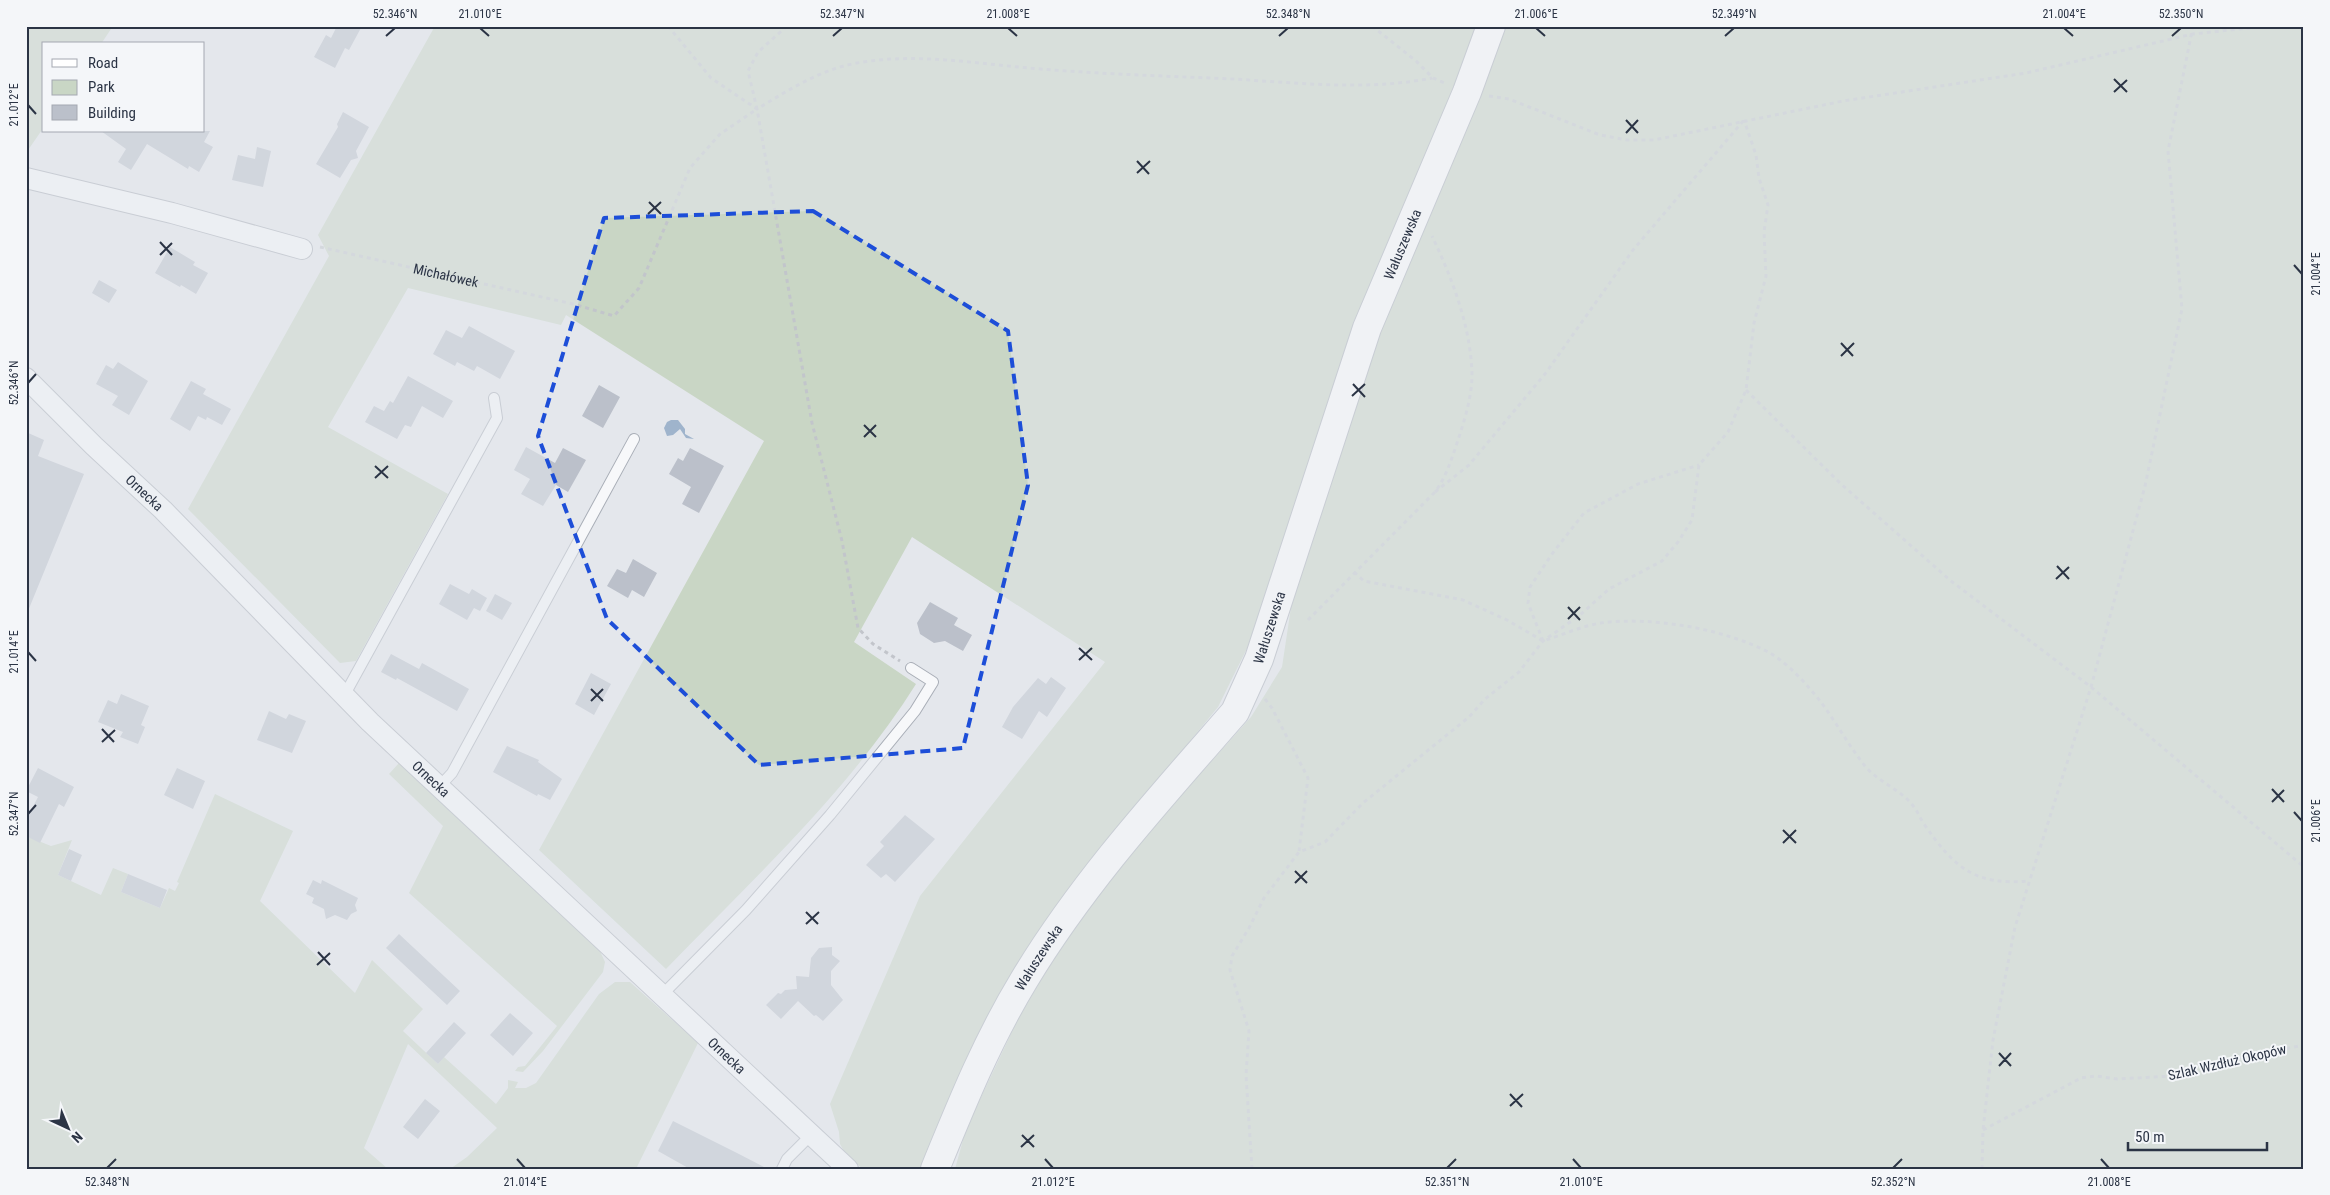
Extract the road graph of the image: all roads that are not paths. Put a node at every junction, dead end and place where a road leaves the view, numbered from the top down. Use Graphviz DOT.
graph roads {
  1 [pos="1491,26"];
  2 [pos="26,178"];
  3 [pos="302,249"];
  4 [pos="26,378"];
  5 [pos="494,398"];
  6 [pos="634,439"];
  7 [pos="911,668"];
  8 [pos="344,696"];
  9 [pos="439,787"];
  10 [pos="661,996"];
  11 [pos="812,1134"];
  12 [pos="782,1169"];
  13 [pos="848,1169"];
  14 [pos="935,1169"];
  1 -- 14 [label="street, Wałuszewska"];
  2 -- 3 [label="street"];
  4 -- 8 [label="street, Ornecka"];
  5 -- 8 [label="lane"];
  6 -- 9 [label="lane"];
  7 -- 10 [label="lane"];
  8 -- 9 [label="street, Ornecka"];
  9 -- 10 [label="street, Ornecka"];
  10 -- 11 [label="street, Ornecka"];
  11 -- 12 [label="lane"];
  11 -- 13 [label="street, Ornecka"];
}
